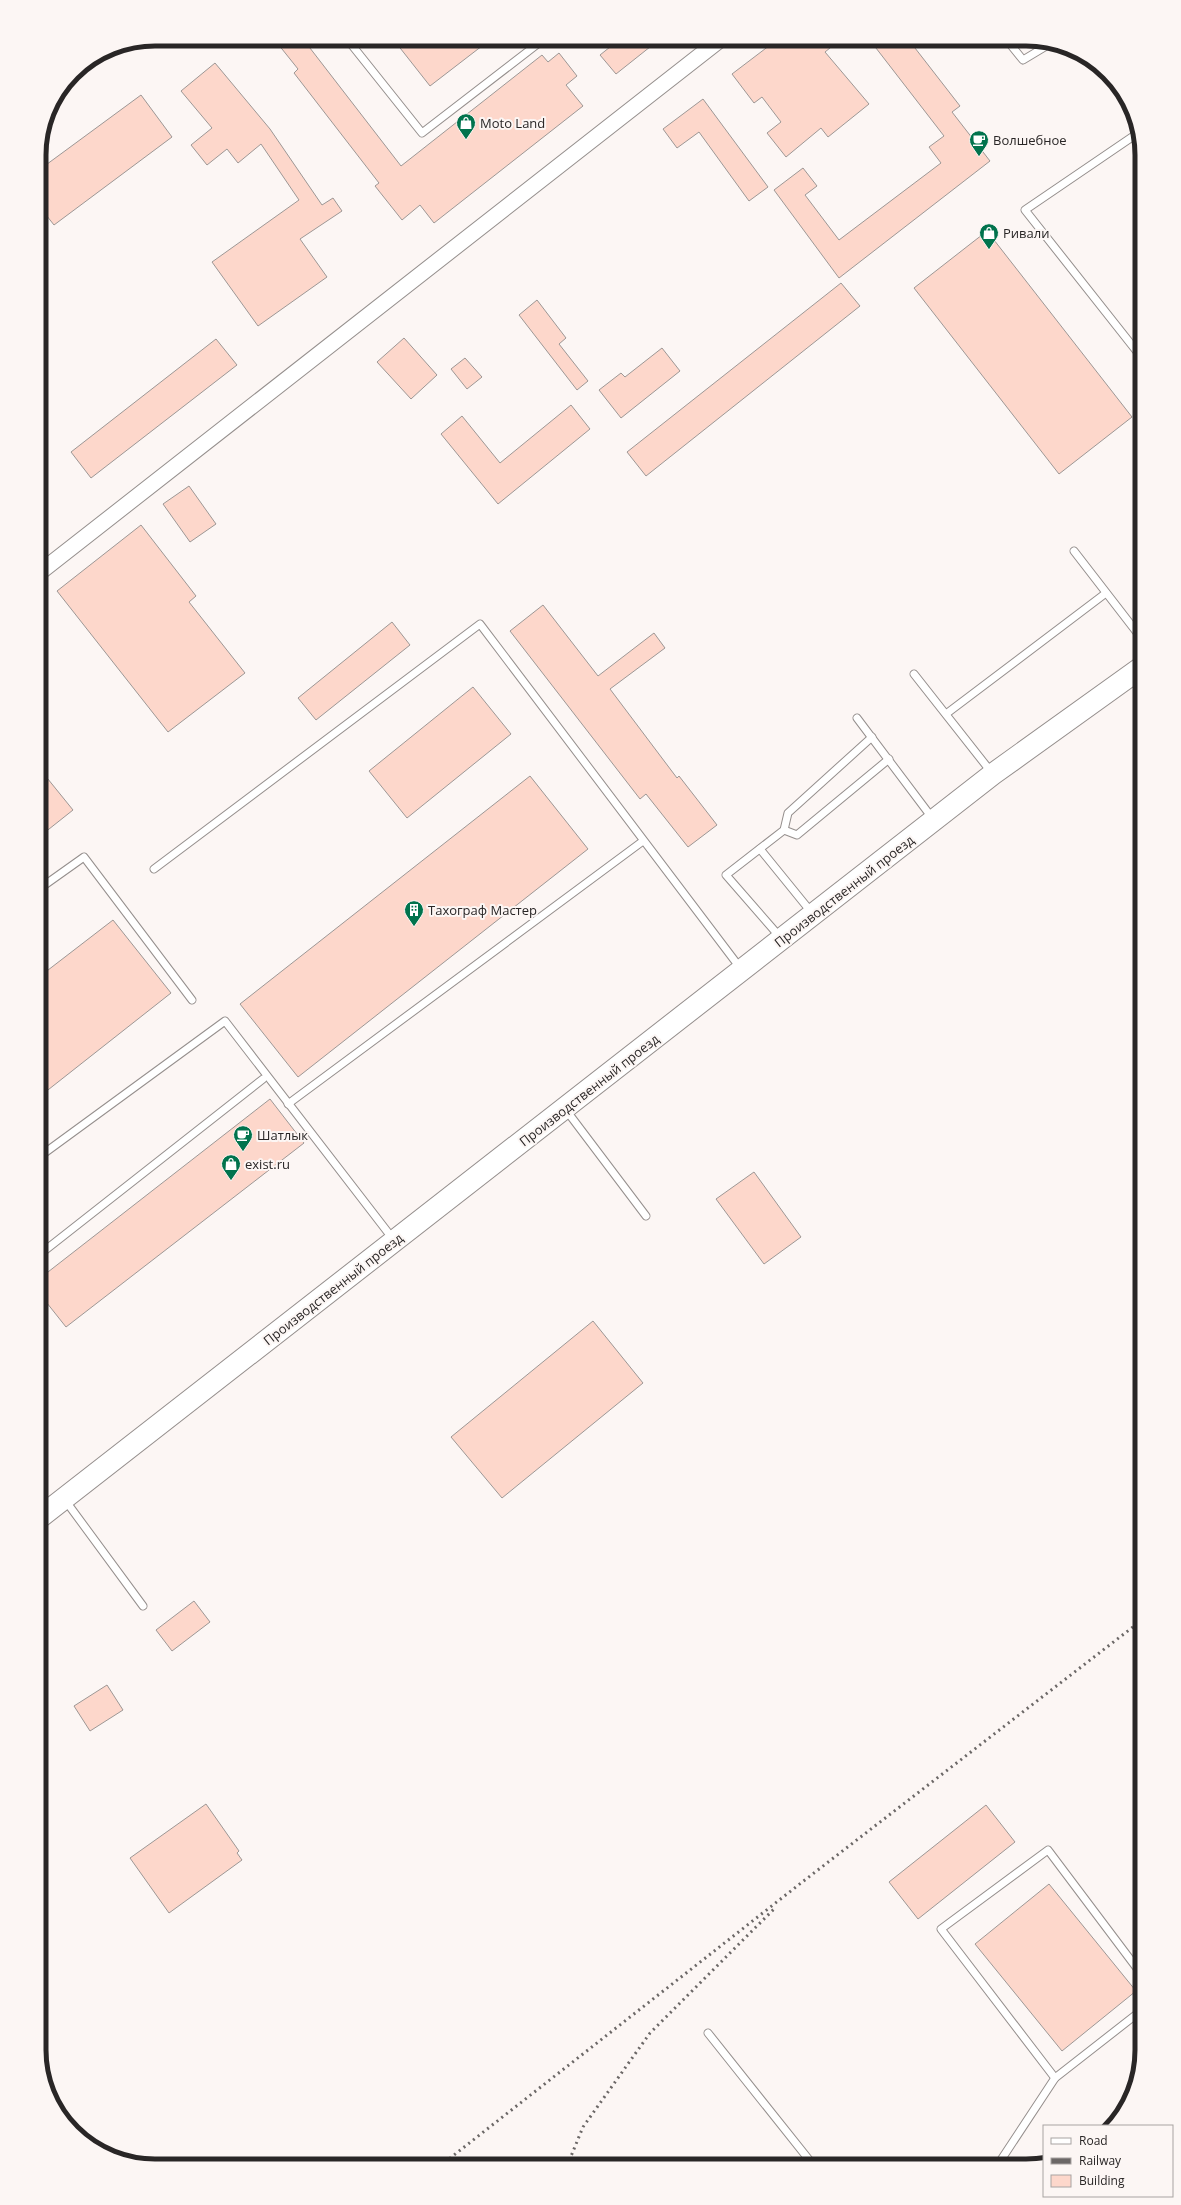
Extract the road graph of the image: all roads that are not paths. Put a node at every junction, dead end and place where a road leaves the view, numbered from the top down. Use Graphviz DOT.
graph roads {
  1 [pos="353,46"];
  2 [pos="535,46"];
  3 [pos="712,46"];
  4 [pos="1012,46"];
  5 [pos="1043,48"];
  6 [pos="1133,136"];
  7 [pos="1135,349"];
  8 [pos="1074,551"];
  9 [pos="46,568"];
  10 [pos="1106,593"];
  11 [pos="1135,630"];
  12 [pos="1135,672"];
  13 [pos="914,674"];
  14 [pos="946,714"];
  15 [pos="857,718"];
  16 [pos="872,737"];
  17 [pos="889,759"];
  18 [pos="993,774"];
  19 [pos="934,820"];
  20 [pos="784,830"];
  21 [pos="643,841"];
  22 [pos="760,849"];
  23 [pos="154,869"];
  24 [pos="46,884"];
  25 [pos="814,915"];
  26 [pos="782,939"];
  27 [pos="742,970"];
  28 [pos="192,1000"];
  29 [pos="263,1079"];
  30 [pos="288,1104"];
  31 [pos="565,1108"];
  32 [pos="46,1152"];
  33 [pos="646,1216"];
  34 [pos="394,1241"];
  35 [pos="46,1250"];
  36 [pos="64,1498"];
  37 [pos="46,1512"];
  38 [pos="143,1606"];
  39 [pos="1135,1966"];
  40 [pos="1135,2015"];
  41 [pos="708,2033"];
  42 [pos="1055,2078"];
  43 [pos="808,2159"];
  44 [pos="1002,2159"];
  1 -- 2 [label="lane"];
  3 -- 9 [label="street"];
  4 -- 5 [label="lane"];
  6 -- 7 [label="lane"];
  8 -- 10 [label="lane"];
  10 -- 11 [label="lane"];
  10 -- 14 [label="lane"];
  12 -- 18 [label="street, Производственный проезд"];
  13 -- 14 [label="lane"];
  14 -- 18 [label="lane"];
  15 -- 16 [label="lane"];
  16 -- 17 [label="lane"];
  16 -- 20 [label="lane"];
  17 -- 19 [label="lane"];
  17 -- 20 [label="lane"];
  18 -- 19 [label="street, Производственный проезд"];
  19 -- 25 [label="street, Производственный проезд"];
  20 -- 22 [label="lane"];
  21 -- 23 [label="lane"];
  21 -- 27 [label="lane"];
  21 -- 30 [label="lane"];
  22 -- 25 [label="lane"];
  22 -- 26 [label="lane"];
  24 -- 28 [label="lane"];
  25 -- 26 [label="street, Производственный проезд"];
  26 -- 27 [label="street, Производственный проезд"];
  27 -- 31 [label="street, Производственный проезд"];
  29 -- 35 [label="lane"];
  30 -- 32 [label="lane"];
  30 -- 34 [label="lane"];
  31 -- 33 [label="lane"];
  31 -- 34 [label="street, Производственный проезд"];
  34 -- 36 [label="street, Производственный проезд"];
  36 -- 37 [label="street, Производственный проезд"];
  36 -- 38 [label="lane"];
  39 -- 42 [label="lane"];
  40 -- 42 [label="lane"];
  41 -- 43 [label="lane"];
  42 -- 44 [label="lane"];
}
